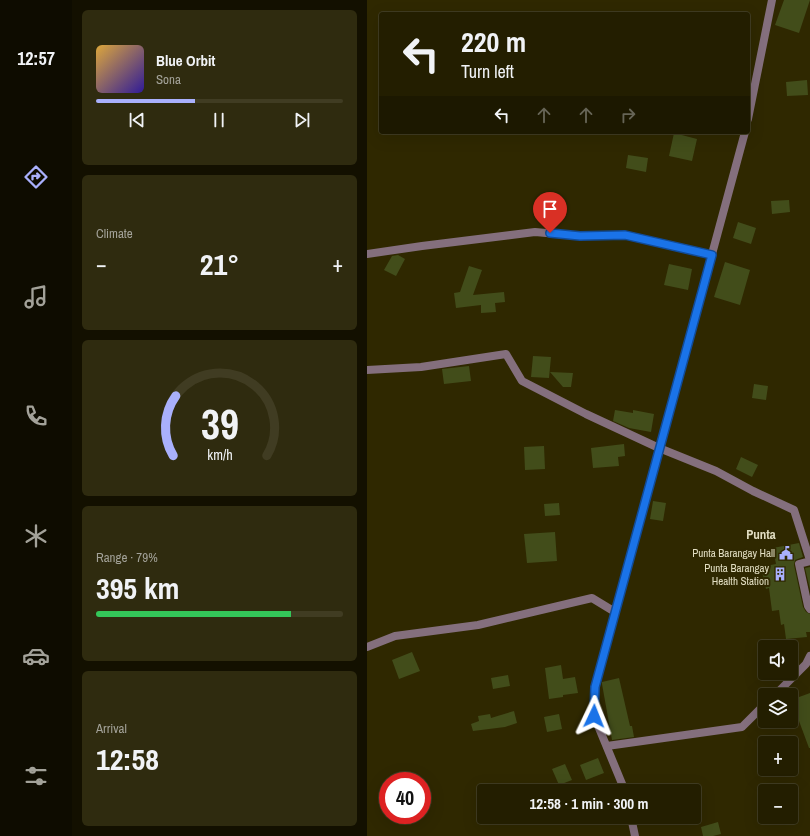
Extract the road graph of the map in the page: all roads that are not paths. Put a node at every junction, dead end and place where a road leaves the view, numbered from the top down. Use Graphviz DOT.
graph roads {
  1 [pos="772,0"];
  2 [pos="750,109"];
  3 [pos="744,134"];
  4 [pos="367,254"];
  5 [pos="712,255"];
  6 [pos="367,370"];
  7 [pos="659,448"];
  8 [pos="810,560"];
  9 [pos="810,609"];
  10 [pos="615,612"];
  11 [pos="367,647"];
  12 [pos="810,656"];
  13 [pos="782,688"];
  14 [pos="758,711"];
  15 [pos="607,746"];
  16 [pos="622,784"];
  17 [pos="632,824"];
  18 [pos="635,836"];
  1 -- 2 [label="street"];
  3 -- 5 [label="street"];
  4 -- 5 [label="street"];
  5 -- 7 [label="street"];
  6 -- 7 [label="street"];
  7 -- 8 [label="street"];
  7 -- 10 [label="street"];
  8 -- 9 [label="street"];
  10 -- 11 [label="street"];
  10 -- 15 [label="street"];
  12 -- 13 [label="street"];
  14 -- 15 [label="street"];
  15 -- 16 [label="street"];
  17 -- 18 [label="street"];
}
